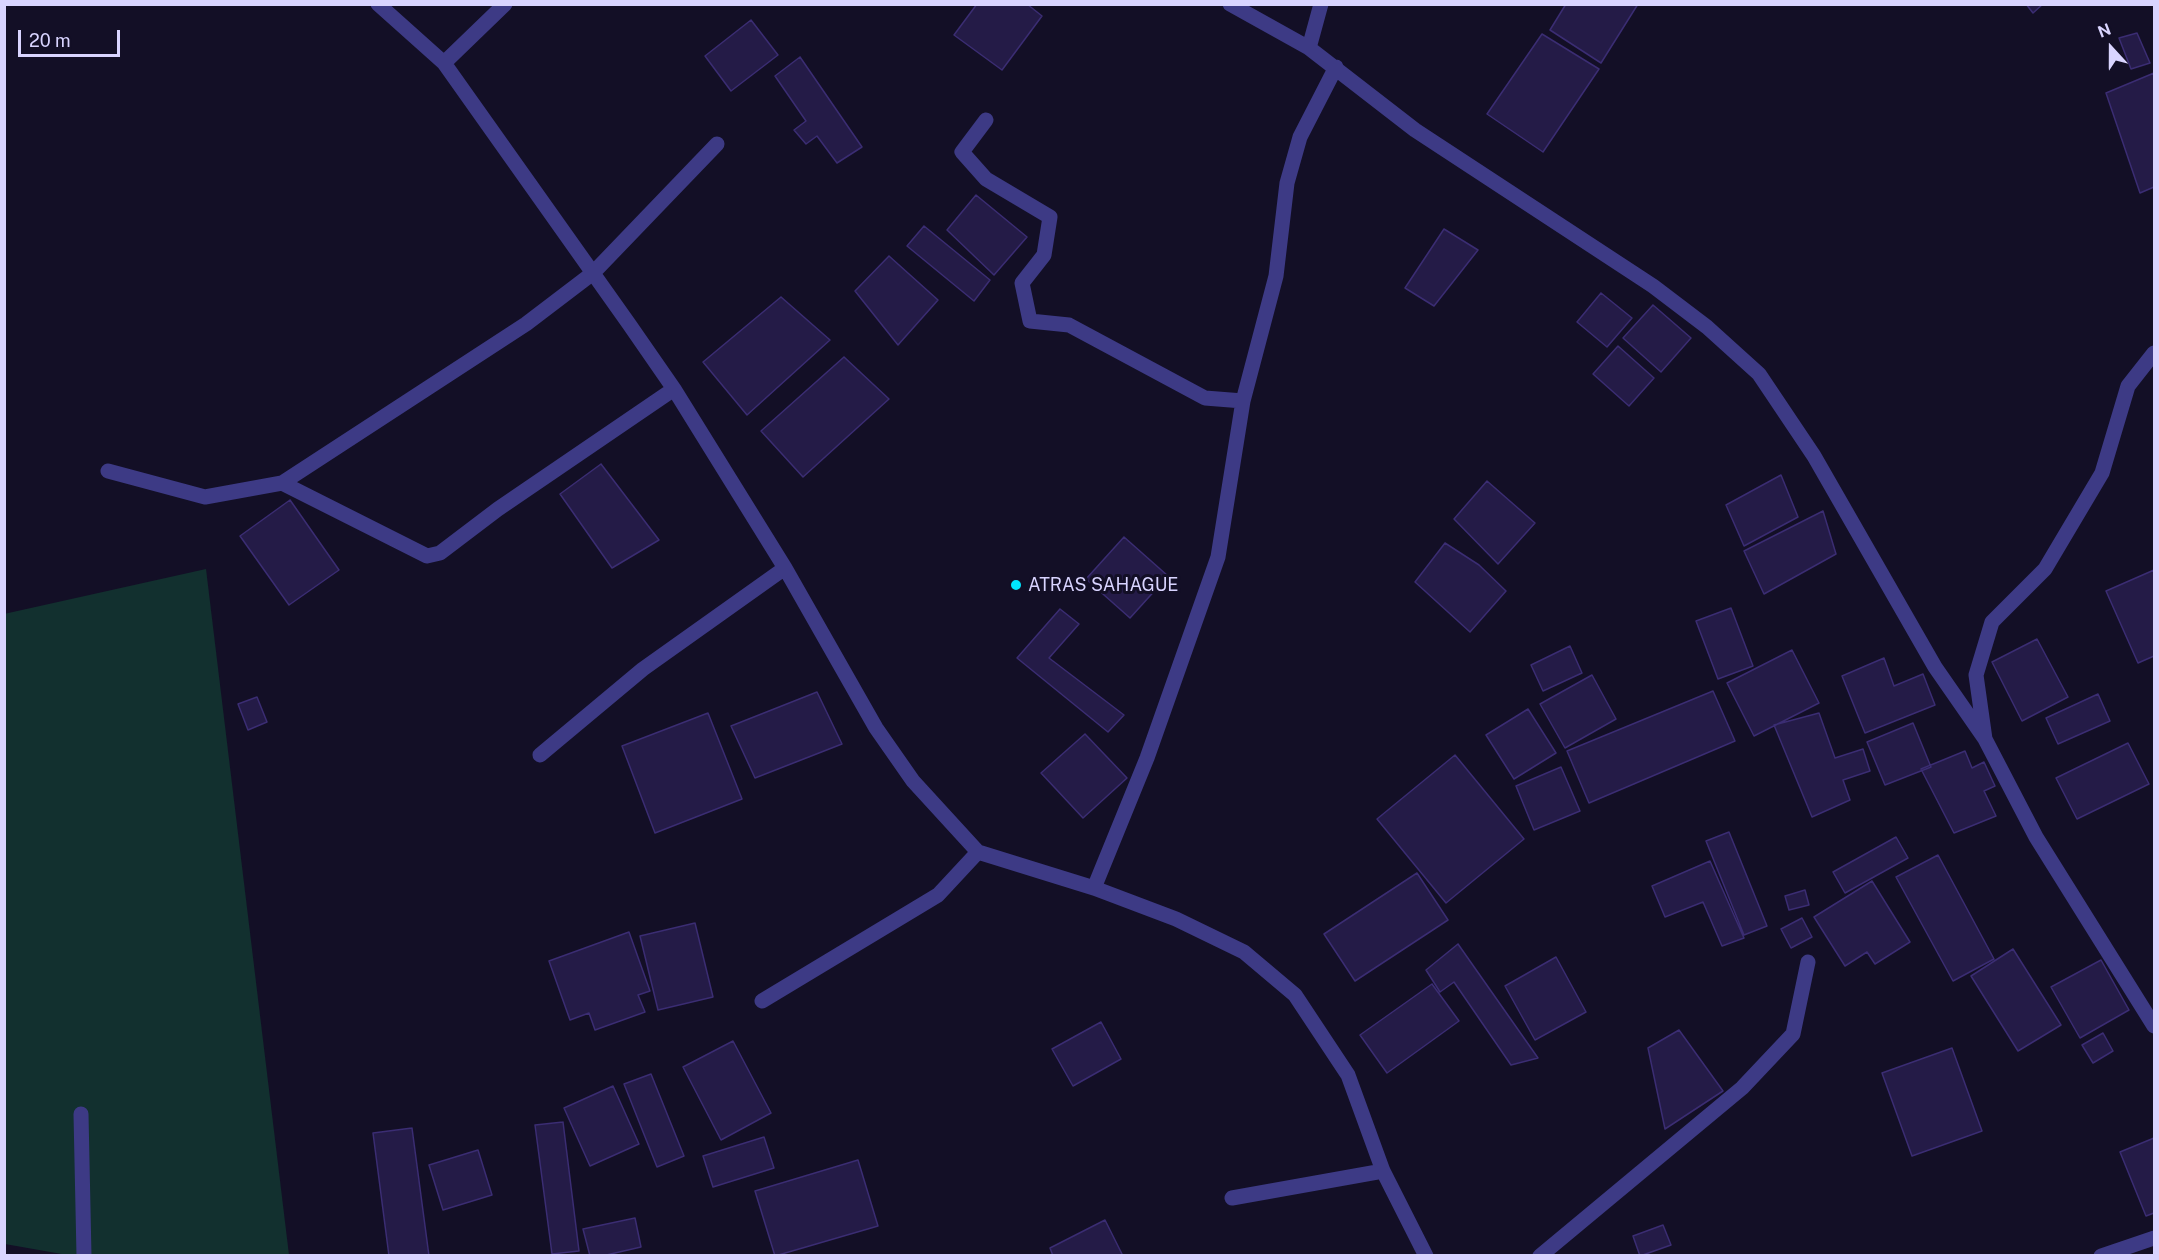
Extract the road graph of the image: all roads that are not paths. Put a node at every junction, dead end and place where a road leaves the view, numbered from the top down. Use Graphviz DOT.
graph roads {
  1 [pos="378,4"];
  2 [pos="505,4"];
  3 [pos="1230,4"];
  4 [pos="1321,4"];
  5 [pos="1309,48"];
  6 [pos="444,63"];
  7 [pos="1336,68"];
  8 [pos="986,120"];
  9 [pos="717,144"];
  10 [pos="593,273"];
  11 [pos="2154,353"];
  12 [pos="674,389"];
  13 [pos="1243,401"];
  14 [pos="108,471"];
  15 [pos="282,483"];
  16 [pos="785,568"];
  17 [pos="1984,739"];
  18 [pos="540,755"];
  19 [pos="978,852"];
  20 [pos="1094,888"];
  21 [pos="1808,962"];
  22 [pos="762,1001"];
  23 [pos="2153,1020"];
  24 [pos="81,1114"];
  25 [pos="1383,1171"];
  26 [pos="1232,1198"];
  27 [pos="2154,1238"];
  28 [pos="84,1256"];
  29 [pos="1426,1256"];
  30 [pos="1540,1256"];
  31 [pos="2101,1256"];
  1 -- 6 [label="street"];
  2 -- 6 [label="street"];
  3 -- 5 [label="street"];
  4 -- 5 [label="street"];
  5 -- 7 [label="street"];
  6 -- 10 [label="street"];
  7 -- 13 [label="street"];
  7 -- 17 [label="street"];
  8 -- 13 [label="street"];
  9 -- 10 [label="street"];
  10 -- 12 [label="street"];
  10 -- 15 [label="street"];
  11 -- 17 [label="street"];
  12 -- 15 [label="street"];
  12 -- 16 [label="street"];
  13 -- 20 [label="street"];
  14 -- 15 [label="street"];
  16 -- 18 [label="street"];
  16 -- 19 [label="street"];
  17 -- 23 [label="street"];
  19 -- 20 [label="street"];
  19 -- 22 [label="street"];
  20 -- 25 [label="street"];
  21 -- 30 [label="street"];
  24 -- 28 [label="street"];
  25 -- 26 [label="street"];
  25 -- 29 [label="street"];
  27 -- 31 [label="street"];
}
